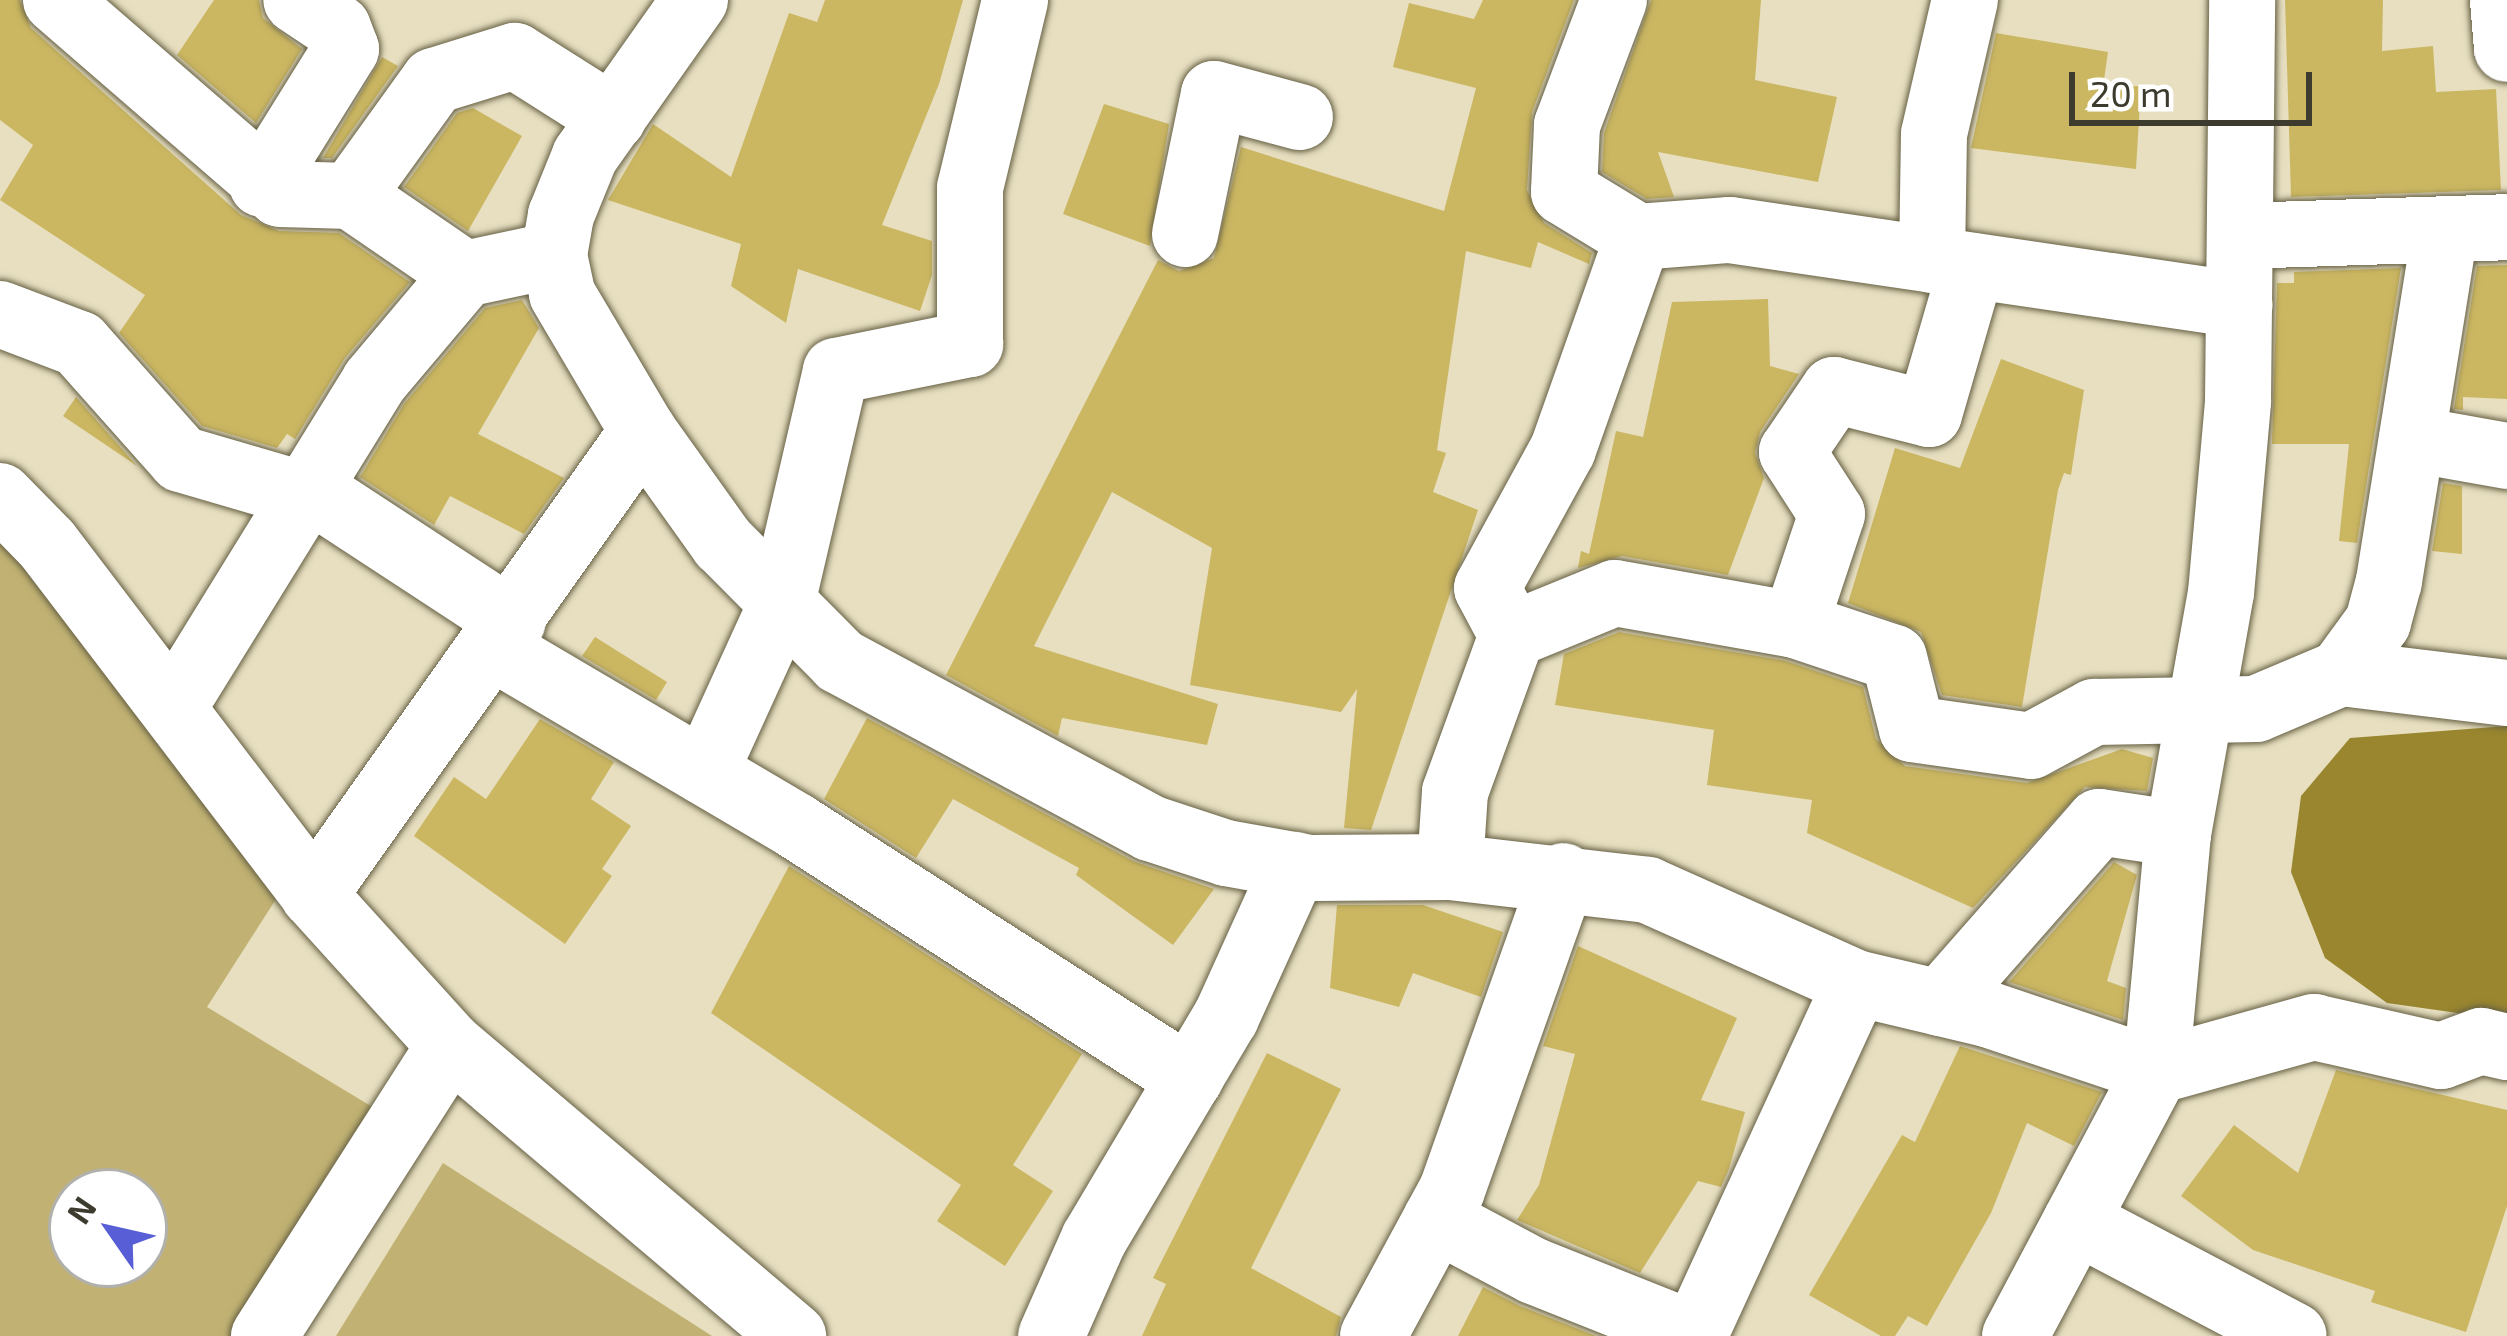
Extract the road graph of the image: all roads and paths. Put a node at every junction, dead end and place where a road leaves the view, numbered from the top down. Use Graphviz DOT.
graph roads {
  1 [pos="56,0"];
  2 [pos="296,0"];
  3 [pos="695,0"];
  4 [pos="1016,0"];
  5 [pos="1614,0"];
  6 [pos="1965,0"];
  7 [pos="2242,0"];
  8 [pos="2503,0"];
  9 [pos="2507,49"];
  10 [pos="613,118"];
  11 [pos="1300,118"];
  12 [pos="262,184"];
  13 [pos="351,196"];
  14 [pos="2476,229"];
  15 [pos="1185,234"];
  16 [pos="2241,236"];
  17 [pos="1638,237"];
  18 [pos="554,255"];
  19 [pos="1952,263"];
  20 [pos="465,274"];
  21 [pos="2240,305"];
  22 [pos="0,314"];
  23 [pos="643,431"];
  24 [pos="2412,439"];
  25 [pos="2507,456"];
  26 [pos="0,496"];
  27 [pos="309,496"];
  28 [pos="782,603"];
  29 [pos="1795,625"];
  30 [pos="503,635"];
  31 [pos="1512,635"];
  32 [pos="2341,673"];
  33 [pos="2507,693"];
  34 [pos="172,708"];
  35 [pos="2199,714"];
  36 [pos="705,772"];
  37 [pos="2178,834"];
  38 [pos="1295,865"];
  39 [pos="1450,867"];
  40 [pos="1563,876"];
  41 [pos="314,895"];
  42 [pos="1856,983"];
  43 [pos="1940,1003"];
  44 [pos="450,1045"];
  45 [pos="2507,1047"];
  46 [pos="2156,1071"];
  47 [pos="1190,1079"];
  48 [pos="1436,1219"];
  49 [pos="2076,1221"];
  50 [pos="1694,1335"];
  51 [pos="265,1336"];
  52 [pos="794,1336"];
  53 [pos="1051,1336"];
  54 [pos="1373,1336"];
  55 [pos="2015,1336"];
  56 [pos="2294,1336"];
  1 -- 12 [label="street"];
  2 -- 12 [label="street"];
  3 -- 10 [label="street"];
  4 -- 28 [label="street"];
  5 -- 17 [label="street"];
  6 -- 19 [label="street"];
  7 -- 16 [label="street"];
  8 -- 9 [label="street"];
  10 -- 13 [label="street"];
  10 -- 18 [label="street"];
  11 -- 15 [label="street"];
  12 -- 13 [label="street"];
  13 -- 20 [label="street"];
  14 -- 16 [label="street"];
  14 -- 24 [label="street"];
  16 -- 21 [label="street"];
  17 -- 19 [label="street"];
  17 -- 31 [label="street"];
  18 -- 20 [label="street"];
  18 -- 23 [label="street"];
  19 -- 21 [label="street"];
  19 -- 29 [label="street"];
  20 -- 27 [label="street"];
  21 -- 35 [label="street"];
  22 -- 27 [label="street"];
  23 -- 28 [label="street"];
  23 -- 30 [label="street"];
  24 -- 25 [label="street"];
  24 -- 32 [label="street"];
  26 -- 34 [label="street"];
  27 -- 30 [label="street"];
  27 -- 34 [label="street"];
  28 -- 36 [label="street"];
  28 -- 38 [label="street"];
  29 -- 31 [label="street"];
  29 -- 35 [label="street"];
  30 -- 36 [label="street"];
  30 -- 41 [label="street"];
  31 -- 39 [label="street"];
  32 -- 33 [label="street"];
  32 -- 35 [label="street"];
  34 -- 41 [label="street"];
  35 -- 37 [label="street"];
  36 -- 47 [label="street"];
  37 -- 43 [label="street"];
  37 -- 46 [label="street"];
  38 -- 39 [label="street"];
  38 -- 47 [label="street"];
  39 -- 40 [label="street"];
  40 -- 42 [label="street"];
  40 -- 48 [label="street"];
  41 -- 44 [label="street"];
  42 -- 43 [label="street"];
  42 -- 50 [label="street"];
  43 -- 46 [label="street"];
  44 -- 51 [label="street"];
  44 -- 52 [label="street"];
  45 -- 46 [label="street"];
  46 -- 49 [label="street"];
  47 -- 53 [label="street"];
  48 -- 50 [label="street"];
  48 -- 54 [label="street"];
  49 -- 55 [label="street"];
  49 -- 56 [label="street"];
}
